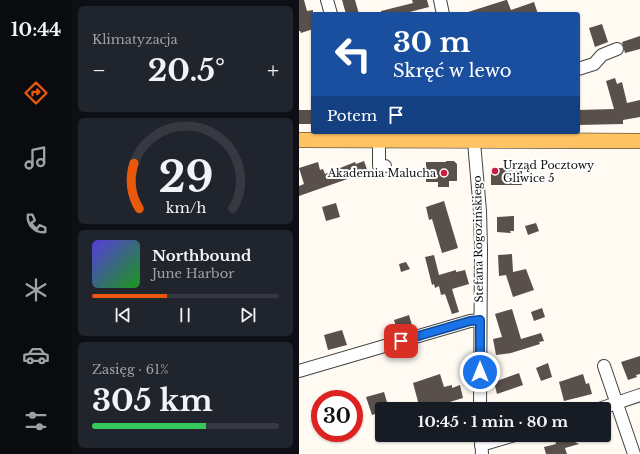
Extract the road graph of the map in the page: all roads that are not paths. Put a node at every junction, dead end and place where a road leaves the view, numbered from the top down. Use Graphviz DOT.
graph roads {
  1 [pos="327,0"];
  2 [pos="440,0"];
  3 [pos="330,12"];
  4 [pos="443,12"];
  5 [pos="617,49"];
  6 [pos="580,68"];
  7 [pos="473,137"];
  8 [pos="299,140"];
  9 [pos="379,140"];
  10 [pos="640,141"];
  11 [pos="385,166"];
  12 [pos="480,320"];
  13 [pos="604,366"];
  14 [pos="299,371"];
  15 [pos="640,395"];
  16 [pos="480,402"];
  17 [pos="616,404"];
  18 [pos="611,405"];
  19 [pos="634,454"];
  1 -- 3 [label="street"];
  2 -- 4 [label="street"];
  5 -- 6 [label="street"];
  7 -- 9 [label="main road"];
  7 -- 10 [label="main road"];
  7 -- 12 [label="street, Stefana Rogozińskiego"];
  8 -- 9 [label="main road"];
  9 -- 11 [label="street"];
  12 -- 14 [label="street"];
  12 -- 16 [label="street, Stefana Rogozińskiego"];
  13 -- 17 [label="street"];
  15 -- 17 [label="street"];
  17 -- 18 [label="street"];
  17 -- 19 [label="street"];
}
